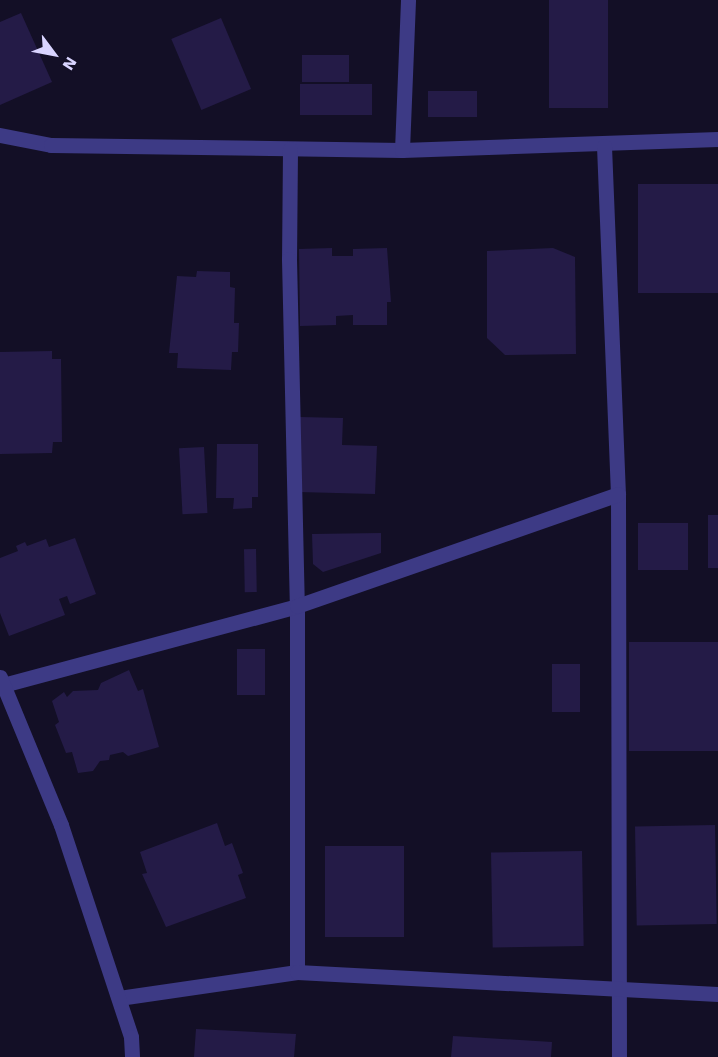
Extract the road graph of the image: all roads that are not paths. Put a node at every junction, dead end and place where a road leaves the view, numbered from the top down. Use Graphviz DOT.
graph roads {
  1 [pos="408,0"];
  2 [pos="0,135"];
  3 [pos="718,140"];
  4 [pos="604,146"];
  5 [pos="290,149"];
  6 [pos="402,150"];
  7 [pos="618,494"];
  8 [pos="297,606"];
  9 [pos="1,681"];
  10 [pos="297,972"];
  11 [pos="621,986"];
  12 [pos="718,994"];
  13 [pos="119,998"];
  14 [pos="132,1057"];
  15 [pos="619,1057"];
  1 -- 6 [label="street"];
  2 -- 5 [label="street"];
  3 -- 4 [label="street"];
  4 -- 6 [label="street"];
  4 -- 7 [label="street"];
  5 -- 6 [label="street"];
  5 -- 8 [label="street"];
  7 -- 8 [label="street"];
  7 -- 11 [label="street"];
  8 -- 9 [label="street"];
  8 -- 10 [label="street"];
  9 -- 13 [label="street"];
  10 -- 11 [label="street"];
  10 -- 13 [label="street"];
  11 -- 12 [label="street"];
  11 -- 15 [label="street"];
  13 -- 14 [label="street"];
}
